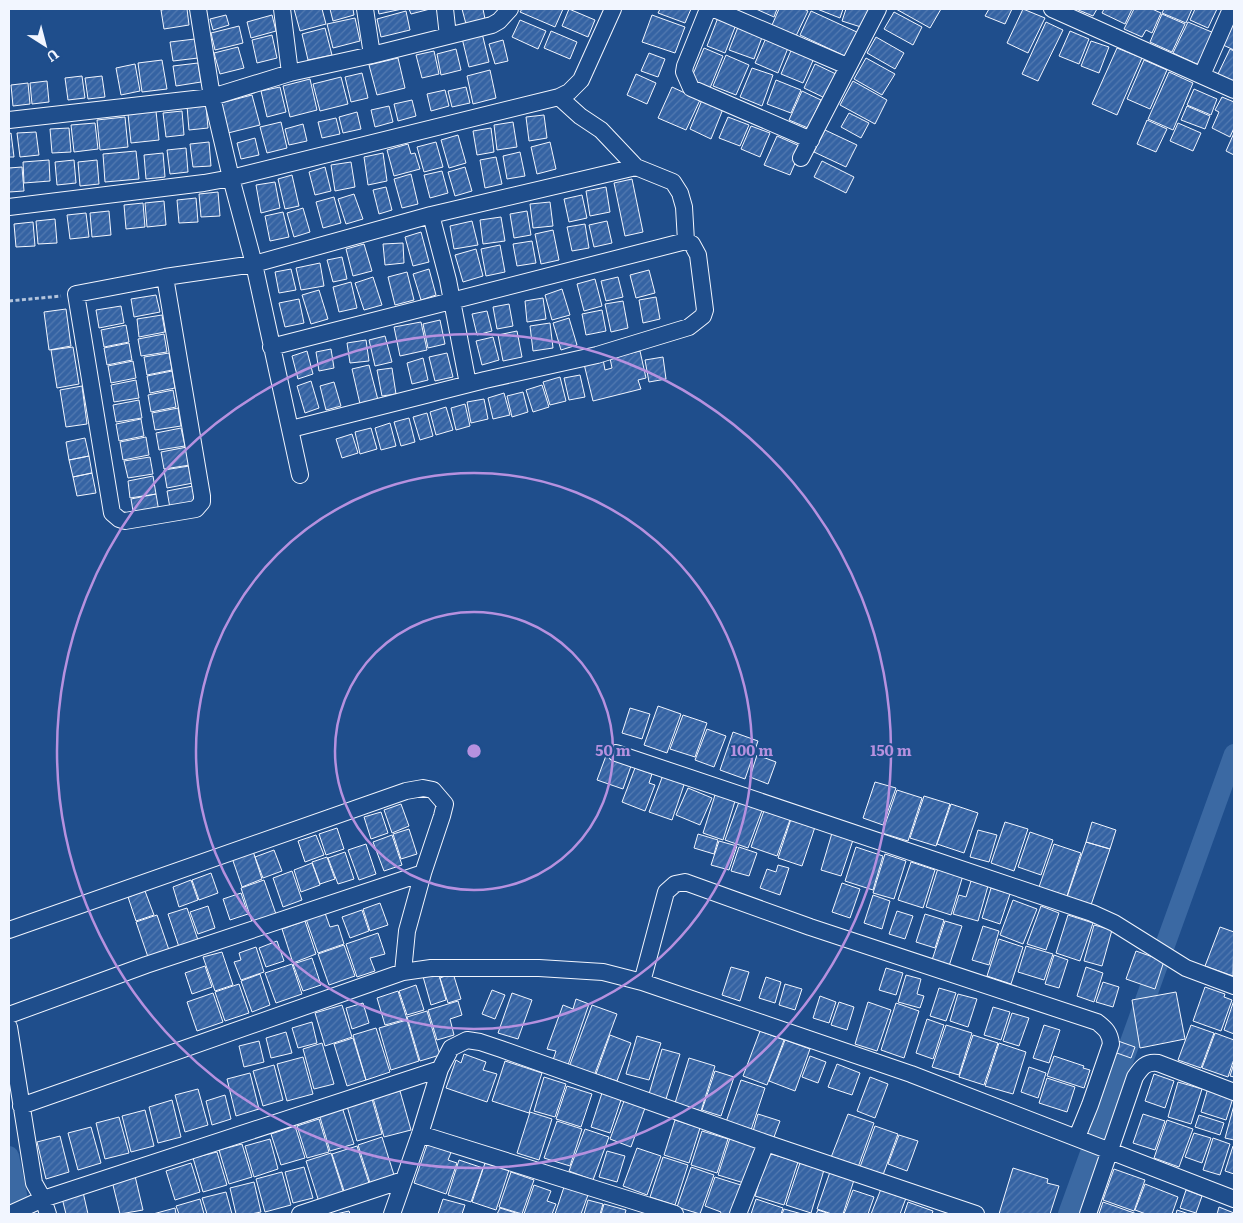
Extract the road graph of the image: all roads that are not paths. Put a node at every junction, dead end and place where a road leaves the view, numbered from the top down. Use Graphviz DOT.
graph roads {
  1 [pos="198,9"];
  2 [pos="282,9"];
  3 [pos="365,9"];
  4 [pos="445,9"];
  5 [pos="510,9"];
  6 [pos="613,9"];
  7 [pos="708,9"];
  8 [pos="714,9"];
  9 [pos="878,9"];
  10 [pos="1052,9"];
  11 [pos="1231,9"];
  12 [pos="448,36"];
  13 [pos="372,55"];
  14 [pos="847,66"];
  15 [pos="290,73"];
  16 [pos="1202,75"];
  17 [pos="1234,90"];
  18 [pos="212,97"];
  19 [pos="559,97"];
  20 [pos="9,120"];
  21 [pos="811,140"];
  22 [pos="801,158"];
  23 [pos="636,166"];
  24 [pos="230,178"];
  25 [pos="9,206"];
  26 [pos="431,215"];
  27 [pos="686,242"];
  28 [pos="254,264"];
  29 [pos="165,277"];
  30 [pos="453,302"];
  31 [pos="271,347"];
  32 [pos="468,384"];
  33 [pos="291,429"];
  34 [pos="300,476"];
  35 [pos="616,753"];
  36 [pos="423,873"];
  37 [pos="9,930"];
  38 [pos="403,972"];
  39 [pos="642,982"];
  40 [pos="1234,986"];
  41 [pos="9,1016"];
  42 [pos="9,1027"];
  43 [pos="440,1069"];
  44 [pos="1234,1092"];
  45 [pos="21,1106"];
  46 [pos="420,1134"];
  47 [pos="1080,1138"];
  48 [pos="766,1143"];
  49 [pos="1106,1149"];
  50 [pos="403,1180"];
  51 [pos="1234,1198"];
  52 [pos="43,1205"];
  53 [pos="12,1214"];
  54 [pos="300,1214"];
  55 [pos="392,1214"];
  56 [pos="675,1214"];
  57 [pos="738,1214"];
  58 [pos="976,1214"];
  59 [pos="1088,1214"];
  1 -- 18 [label="street"];
  2 -- 15 [label="street"];
  3 -- 13 [label="street"];
  4 -- 12 [label="street"];
  5 -- 12 [label="street"];
  6 -- 19 [label="street"];
  7 -- 21 [label="street"];
  8 -- 14 [label="street"];
  9 -- 14 [label="street"];
  10 -- 16 [label="street"];
  11 -- 16 [label="street"];
  12 -- 13 [label="street"];
  13 -- 15 [label="street"];
  14 -- 21 [label="street"];
  15 -- 18 [label="street"];
  16 -- 17 [label="street"];
  18 -- 20 [label="street"];
  18 -- 24 [label="street"];
  19 -- 23 [label="street"];
  19 -- 24 [label="street"];
  21 -- 22 [label="street"];
  23 -- 26 [label="street"];
  23 -- 27 [label="street"];
  24 -- 25 [label="street"];
  24 -- 28 [label="street"];
  26 -- 28 [label="street"];
  26 -- 30 [label="street"];
  27 -- 30 [label="street"];
  27 -- 32 [label="street"];
  28 -- 29 [label="street"];
  28 -- 31 [label="street"];
  29 -- 29 [label="street"];
  30 -- 31 [label="street"];
  30 -- 32 [label="street"];
  31 -- 33 [label="street"];
  32 -- 33 [label="street"];
  33 -- 34 [label="street"];
  35 -- 40 [label="street"];
  36 -- 37 [label="street"];
  36 -- 38 [label="street"];
  36 -- 41 [label="street"];
  38 -- 39 [label="street"];
  38 -- 45 [label="street"];
  39 -- 47 [label="street"];
  39 -- 47 [label="street"];
  42 -- 45 [label="street"];
  43 -- 46 [label="street"];
  43 -- 48 [label="street"];
  43 -- 52 [label="street"];
  44 -- 49 [label="street"];
  45 -- 52 [label="street"];
  46 -- 50 [label="street"];
  46 -- 56 [label="street"];
  47 -- 49 [label="street"];
  48 -- 57 [label="street"];
  48 -- 58 [label="street"];
  49 -- 51 [label="street"];
  49 -- 59 [label="street"];
  50 -- 54 [label="street"];
  50 -- 55 [label="street"];
  52 -- 53 [label="street"];
}
